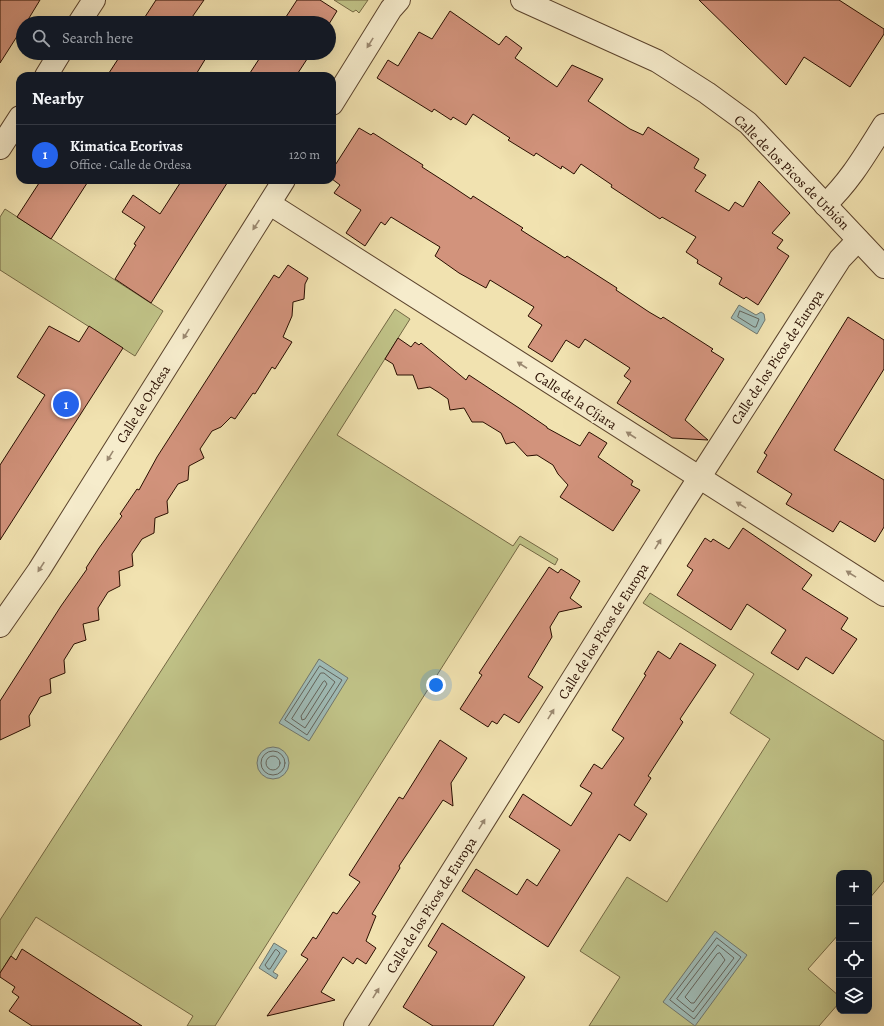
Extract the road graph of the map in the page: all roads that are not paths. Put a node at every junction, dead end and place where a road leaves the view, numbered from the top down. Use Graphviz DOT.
graph roads {
  1 [pos="94,0"];
  2 [pos="522,0"];
  3 [pos="394,3"];
  4 [pos="84,16"];
  5 [pos="56,60"];
  6 [pos="48,72"];
  7 [pos="336,97"];
  8 [pos="16,123"];
  9 [pos="884,125"];
  10 [pos="0,148"];
  11 [pos="282,184"];
  12 [pos="270,204"];
  13 [pos="825,205"];
  14 [pos="858,240"];
  15 [pos="884,267"];
  16 [pos="699,478"];
  17 [pos="884,595"];
  18 [pos="1,622"];
  19 [pos="355,1026"];
  1 -- 4 [label="street"];
  2 -- 13 [label="street, Calle de los Picos de Urbión"];
  3 -- 7 [label="street, one-way"];
  5 -- 6 [label="street"];
  8 -- 10 [label="street"];
  9 -- 13 [label="street"];
  11 -- 12 [label="street, Calle de Ordesa"];
  16 -- 12 [label="street, Calle de la Cíjara, one-way"];
  12 -- 18 [label="street, Calle de Ordesa, one-way"];
  13 -- 14 [label="street, Calle de los Picos de Urbión"];
  14 -- 15 [label="street, Calle de los Picos de Urbión"];
  14 -- 16 [label="street, Calle de los Picos de Europa"];
  17 -- 16 [label="street, Calle de la Cíjara, one-way"];
  19 -- 16 [label="street, Calle de los Picos de Europa, one-way"];
}
